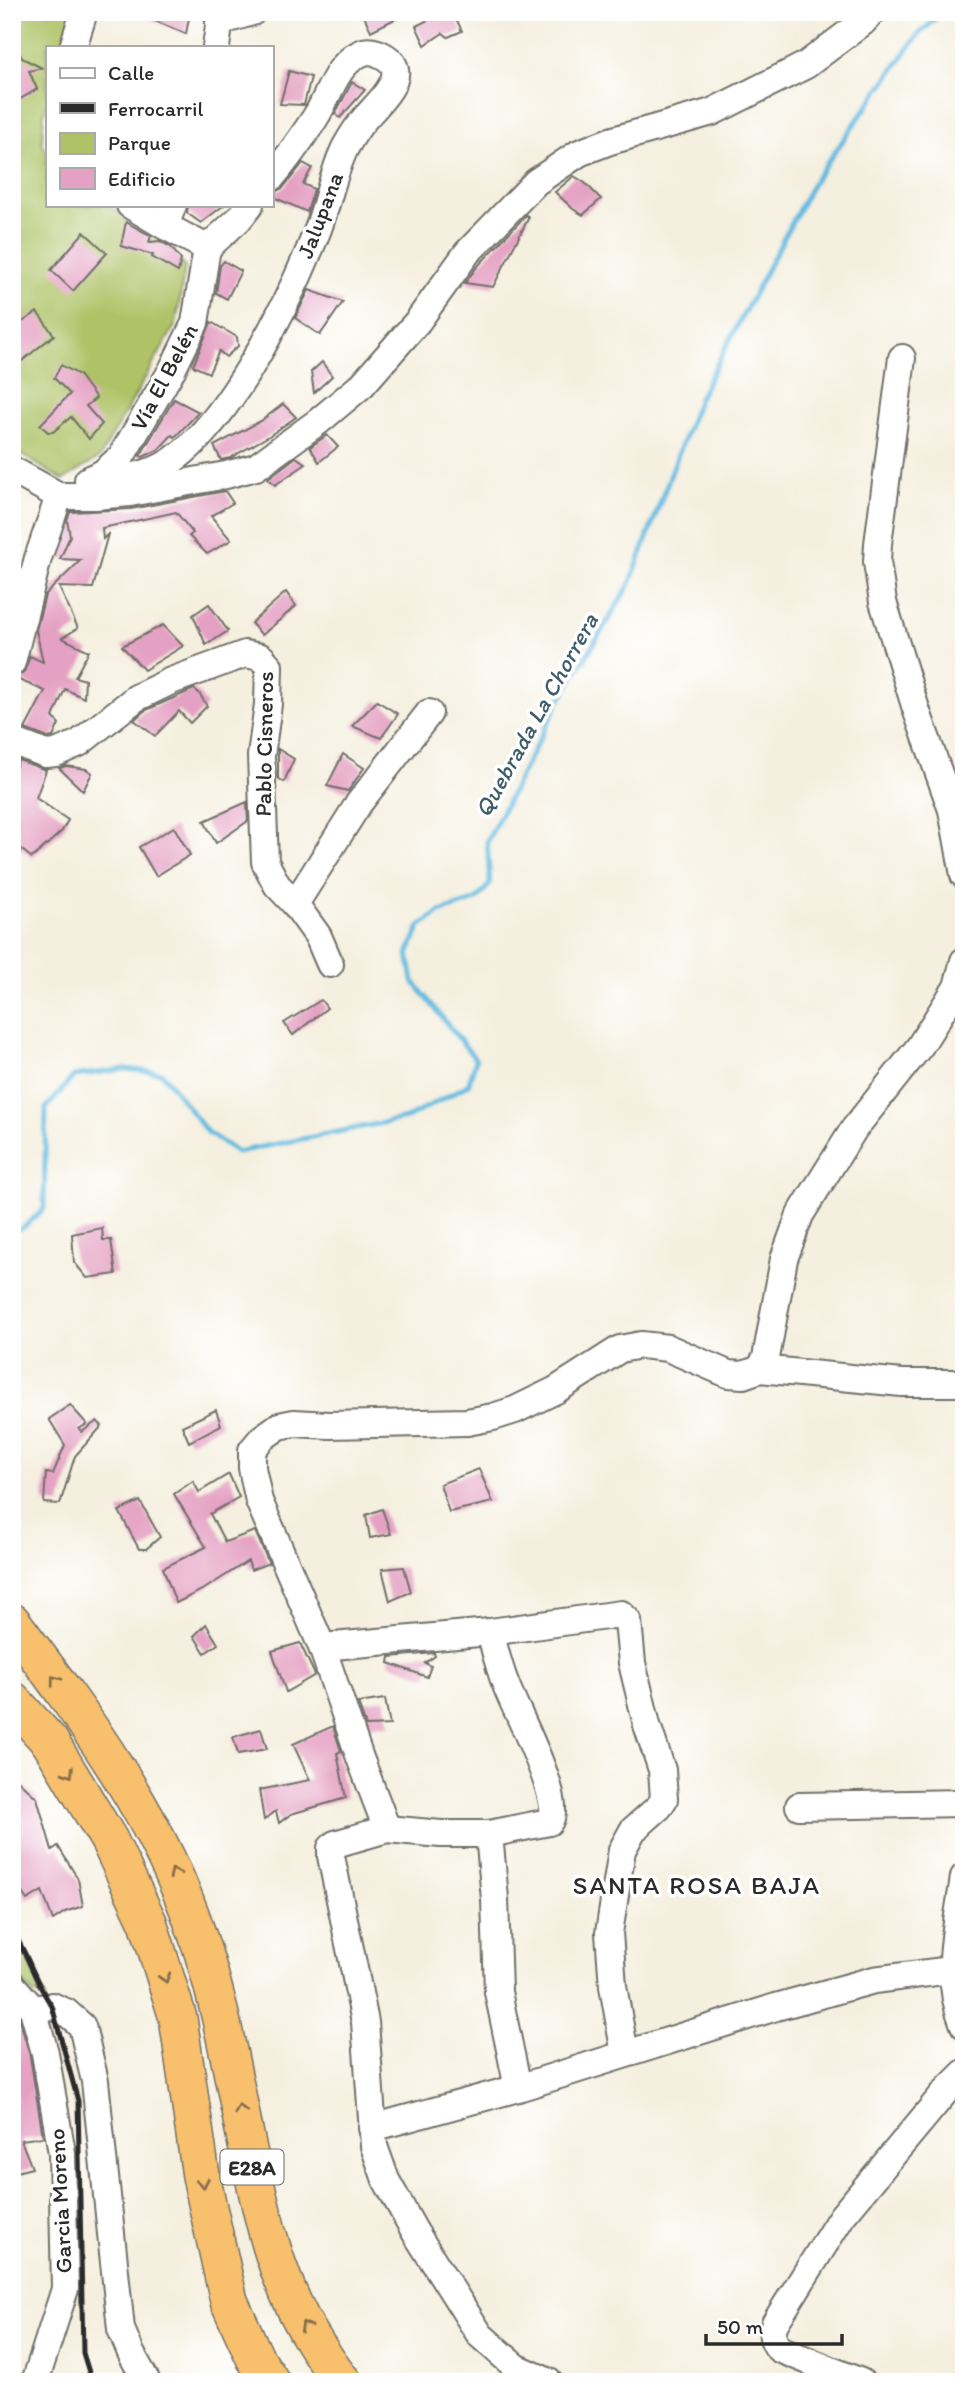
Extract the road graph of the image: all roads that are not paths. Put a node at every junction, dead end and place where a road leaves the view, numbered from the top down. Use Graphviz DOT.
graph roads {
  1 [pos="84,12"];
  2 [pos="252,12"];
  3 [pos="872,12"];
  4 [pos="219,27"];
  5 [pos="73,46"];
  6 [pos="273,176"];
  7 [pos="134,206"];
  8 [pos="249,206"];
  9 [pos="169,215"];
  10 [pos="207,248"];
  11 [pos="902,358"];
  12 [pos="12,470"];
  13 [pos="103,473"];
  14 [pos="59,496"];
  15 [pos="12,662"];
  16 [pos="429,713"];
  17 [pos="12,741"];
  18 [pos="964,875"];
  19 [pos="295,904"];
  20 [pos="964,961"];
  21 [pos="330,964"];
  22 [pos="761,1369"];
  23 [pos="964,1383"];
  24 [pos="12,1622"];
  25 [pos="490,1632"];
  26 [pos="322,1647"];
  27 [pos="12,1700"];
  28 [pos="964,1803"];
  29 [pos="799,1806"];
  30 [pos="387,1829"];
  31 [pos="489,1834"];
  32 [pos="964,1877"];
  33 [pos="951,1970"];
  34 [pos="12,1985"];
  35 [pos="33,2009"];
  36 [pos="964,2025"];
  37 [pos="625,2054"];
  38 [pos="964,2073"];
  39 [pos="518,2088"];
  40 [pos="372,2128"];
  41 [pos="35,2382"];
  42 [pos="147,2382"];
  43 [pos="271,2382"];
  44 [pos="343,2382"];
  45 [pos="549,2382"];
  46 [pos="861,2382"];
  1 -- 5 [label="street"];
  2 -- 4 [label="street"];
  3 -- 14 [label="street"];
  6 -- 13 [label="street, Jalupana"];
  7 -- 9 [label="street"];
  8 -- 10 [label="street"];
  9 -- 10 [label="street"];
  10 -- 13 [label="street, Vía El Belén"];
  11 -- 18 [label="street"];
  12 -- 14 [label="street"];
  13 -- 14 [label="street, Vía El Belén"];
  14 -- 15 [label="street"];
  16 -- 19 [label="street"];
  17 -- 19 [label="street, Pablo Cisneros"];
  19 -- 21 [label="street, Pablo Cisneros"];
  20 -- 22 [label="street"];
  22 -- 23 [label="street"];
  22 -- 26 [label="street"];
  44 -- 24 [label="highway, E28A, one-way"];
  25 -- 26 [label="street"];
  25 -- 31 [label="street"];
  25 -- 37 [label="street"];
  26 -- 30 [label="street"];
  27 -- 43 [label="highway, E28A, one-way"];
  28 -- 29 [label="street"];
  30 -- 31 [label="street"];
  30 -- 40 [label="street"];
  31 -- 39 [label="street"];
  32 -- 33 [label="street"];
  33 -- 36 [label="street"];
  33 -- 37 [label="street"];
  34 -- 35 [label="street, Garcia Moreno"];
  35 -- 41 [label="street, Garcia Moreno"];
  35 -- 42 [label="street"];
  37 -- 39 [label="street"];
  38 -- 46 [label="street"];
  39 -- 40 [label="street"];
  40 -- 45 [label="street"];
}
